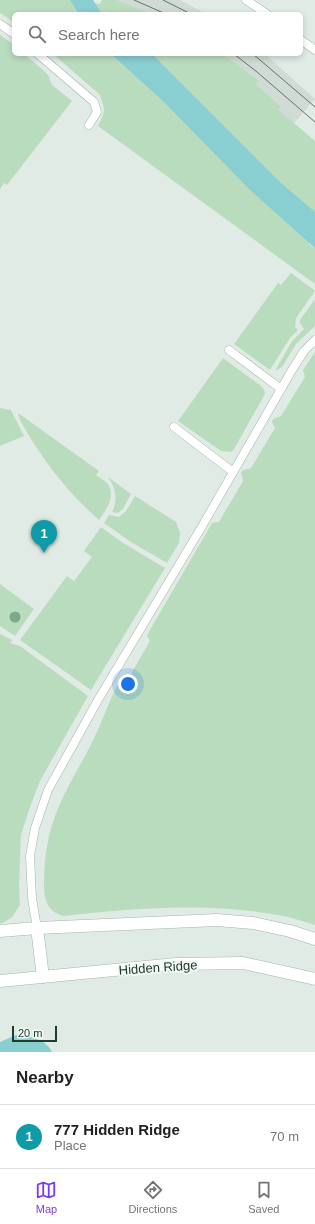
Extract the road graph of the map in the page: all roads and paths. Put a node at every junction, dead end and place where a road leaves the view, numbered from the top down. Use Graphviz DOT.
graph roads {
  1 [pos="246,0"];
  2 [pos="264,12"];
  3 [pos="0,24"];
  4 [pos="12,33"];
  5 [pos="303,41"];
  6 [pos="315,50"];
  7 [pos="40,56"];
  8 [pos="89,125"];
  9 [pos="315,340"];
  10 [pos="229,350"];
  11 [pos="281,389"];
  12 [pos="174,427"];
  13 [pos="233,472"];
  14 [pos="37,928"];
  15 [pos="0,931"];
  16 [pos="315,939"];
  17 [pos="43,978"];
  18 [pos="315,979"];
  19 [pos="0,981"];
  1 -- 2 [label="lane"];
  3 -- 4 [label="lane"];
  5 -- 6 [label="lane"];
  7 -- 8 [label="lane"];
  9 -- 11 [label="lane"];
  10 -- 11 [label="lane"];
  11 -- 13 [label="lane"];
  12 -- 13 [label="lane"];
  13 -- 14 [label="lane"];
  14 -- 15 [label="main road"];
  14 -- 16 [label="main road"];
  14 -- 17 [label="main road"];
  17 -- 18 [label="main road, Hidden Ridge"];
  17 -- 19 [label="main road, Hidden Ridge"];
}
